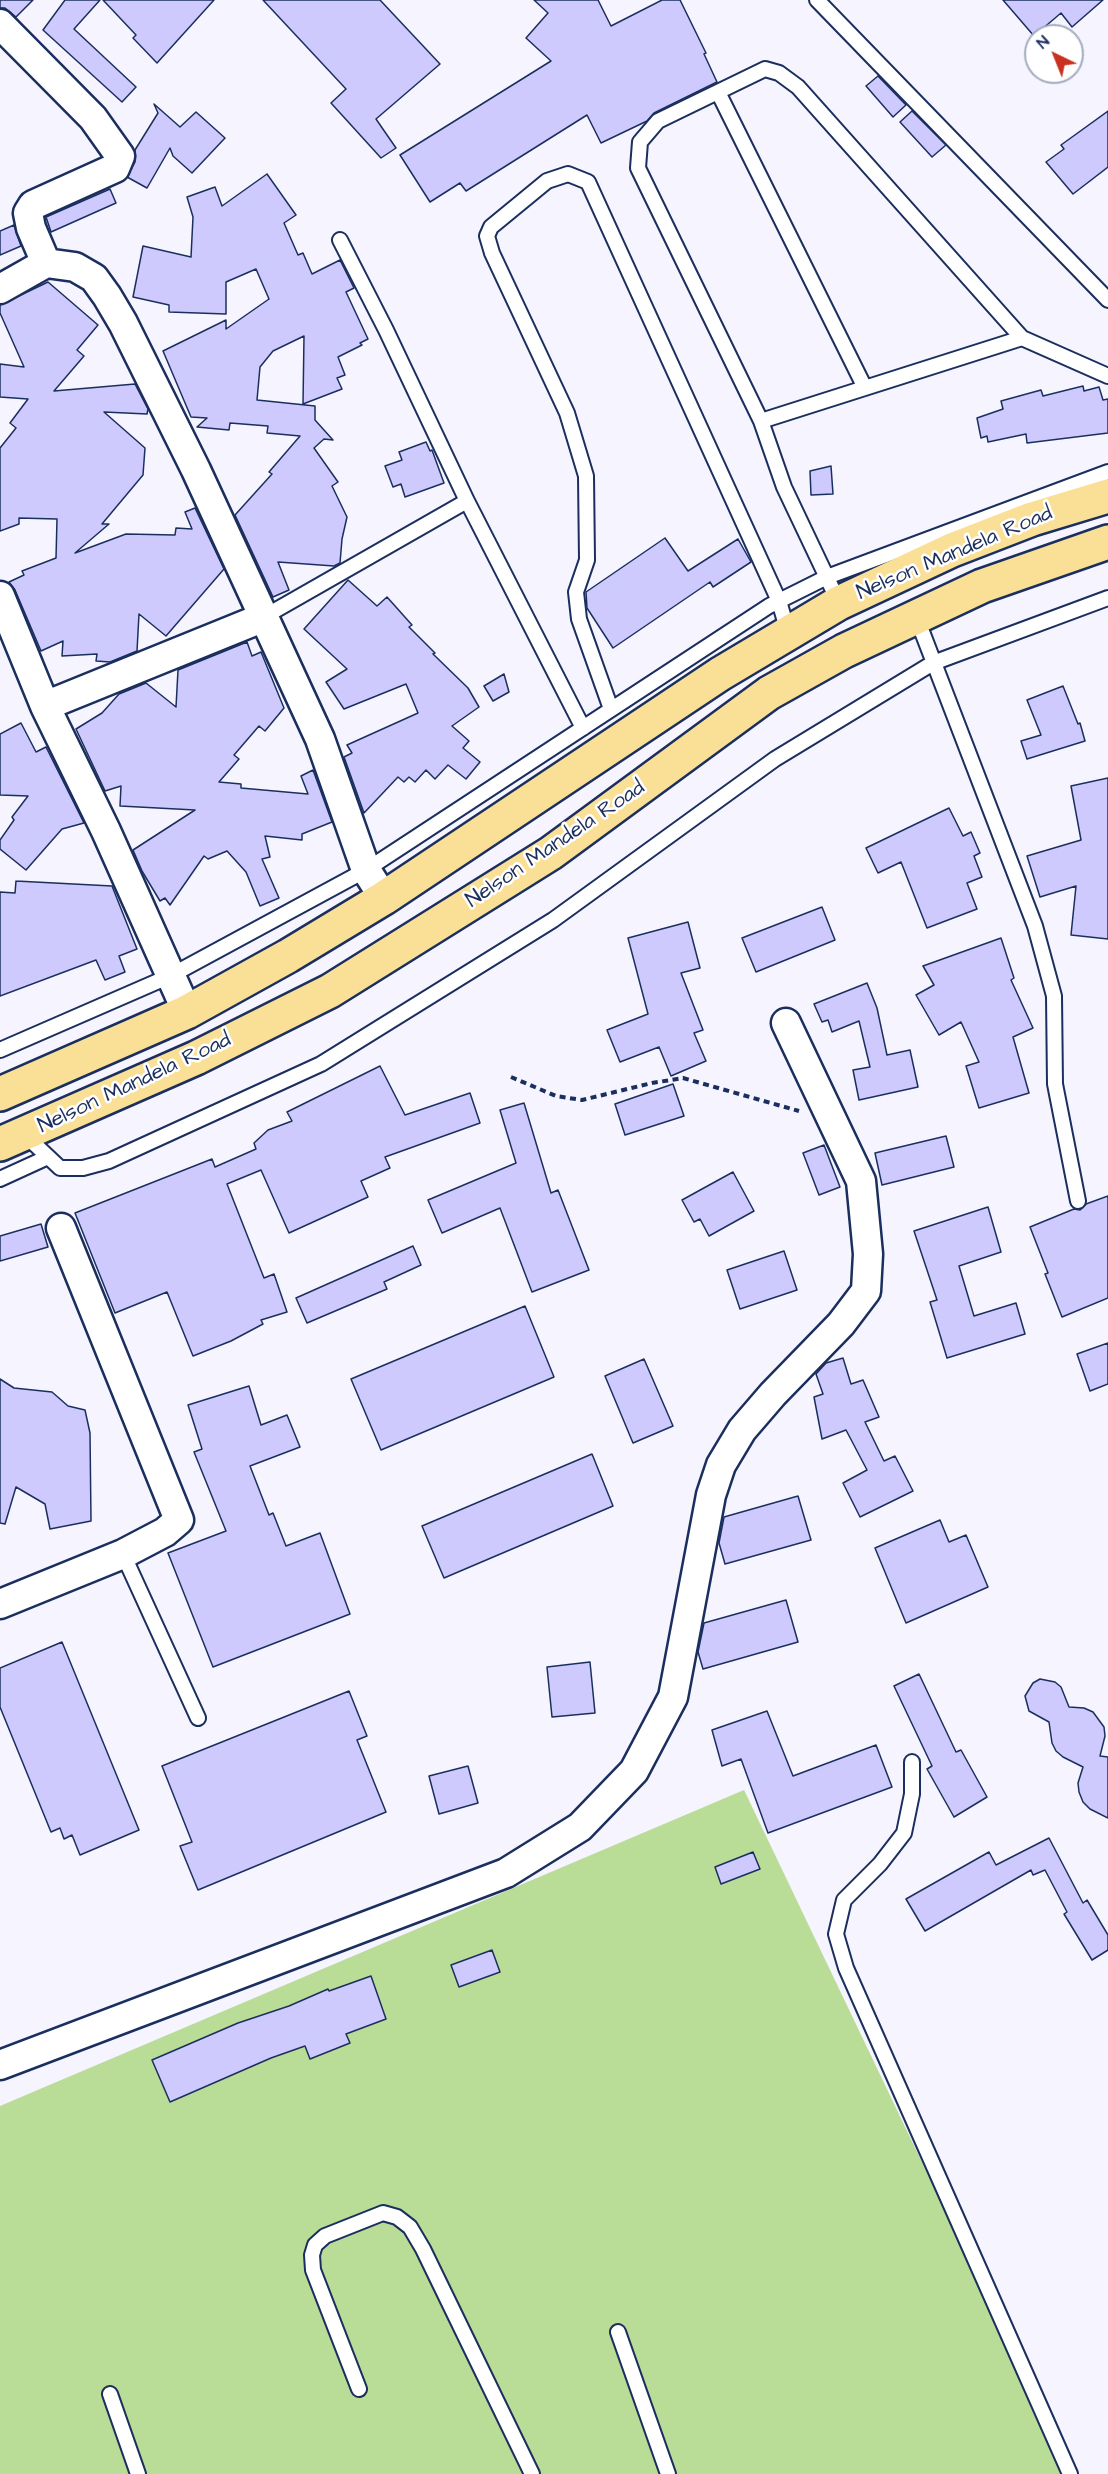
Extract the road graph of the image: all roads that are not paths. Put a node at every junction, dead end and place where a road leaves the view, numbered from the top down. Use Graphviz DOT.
graph roads {
  1 [pos="817,0"];
  2 [pos="0,24"];
  3 [pos="718,92"];
  4 [pos="340,240"];
  5 [pos="46,263"];
  6 [pos="0,289"];
  7 [pos="1108,300"];
  8 [pos="1022,338"];
  9 [pos="1108,376"];
  10 [pos="865,388"];
  11 [pos="761,421"];
  12 [pos="1108,472"];
  13 [pos="1108,496"];
  14 [pos="467,501"];
  15 [pos="1108,542"];
  16 [pos="833,590"];
  17 [pos="0,596"];
  18 [pos="1108,598"];
  19 [pos="779,600"];
  20 [pos="916,615"];
  21 [pos="262,618"];
  22 [pos="788,632"];
  23 [pos="933,663"];
  24 [pos="45,706"];
  25 [pos="612,709"];
  26 [pos="583,728"];
  27 [pos="366,870"];
  28 [pos="384,898"];
  29 [pos="170,976"];
  30 [pos="187,1012"];
  31 [pos="786,1023"];
  32 [pos="0,1050"];
  33 [pos="0,1094"];
  34 [pos="12,1139"];
  35 [pos="48,1157"];
  36 [pos="0,1179"];
  37 [pos="1078,1202"];
  38 [pos="61,1228"];
  39 [pos="123,1554"];
  40 [pos="0,1604"];
  41 [pos="198,1718"];
  42 [pos="912,1762"];
  43 [pos="0,2065"];
  44 [pos="618,2332"];
  45 [pos="359,2389"];
  46 [pos="110,2394"];
  47 [pos="138,2474"];
  48 [pos="532,2474"];
  49 [pos="668,2474"];
  50 [pos="1070,2474"];
  1 -- 7 [label="lane"];
  2 -- 5 [label="street"];
  3 -- 8 [label="lane"];
  3 -- 10 [label="lane"];
  3 -- 11 [label="lane"];
  4 -- 14 [label="lane"];
  5 -- 6 [label="street"];
  5 -- 21 [label="street"];
  8 -- 9 [label="lane"];
  8 -- 10 [label="lane"];
  10 -- 11 [label="lane"];
  11 -- 16 [label="lane"];
  12 -- 16 [label="lane"];
  13 -- 16 [label="main road, Nelson Mandela Road"];
  14 -- 21 [label="lane"];
  14 -- 26 [label="lane"];
  15 -- 20 [label="main road, Nelson Mandela Road"];
  16 -- 19 [label="lane"];
  16 -- 22 [label="main road, Nelson Mandela Road"];
  17 -- 24 [label="street"];
  18 -- 23 [label="lane"];
  19 -- 22 [label="lane"];
  19 -- 25 [label="lane"];
  19 -- 25 [label="lane"];
  20 -- 23 [label="lane"];
  20 -- 34 [label="main road, Nelson Mandela Road"];
  21 -- 24 [label="street"];
  21 -- 27 [label="street"];
  22 -- 28 [label="main road, Nelson Mandela Road"];
  23 -- 35 [label="lane"];
  23 -- 37 [label="lane"];
  24 -- 29 [label="street"];
  25 -- 26 [label="lane"];
  26 -- 27 [label="lane"];
  27 -- 28 [label="street"];
  27 -- 29 [label="lane"];
  28 -- 30 [label="main road, Nelson Mandela Road"];
  29 -- 30 [label="street"];
  29 -- 32 [label="lane"];
  30 -- 33 [label="main road, Nelson Mandela Road"];
  31 -- 43 [label="street"];
  34 -- 35 [label="lane"];
  35 -- 36 [label="lane"];
  38 -- 39 [label="street"];
  39 -- 40 [label="street"];
  39 -- 41 [label="lane"];
  42 -- 50 [label="lane"];
  44 -- 49 [label="lane"];
  45 -- 48 [label="lane"];
  46 -- 47 [label="lane"];
}
